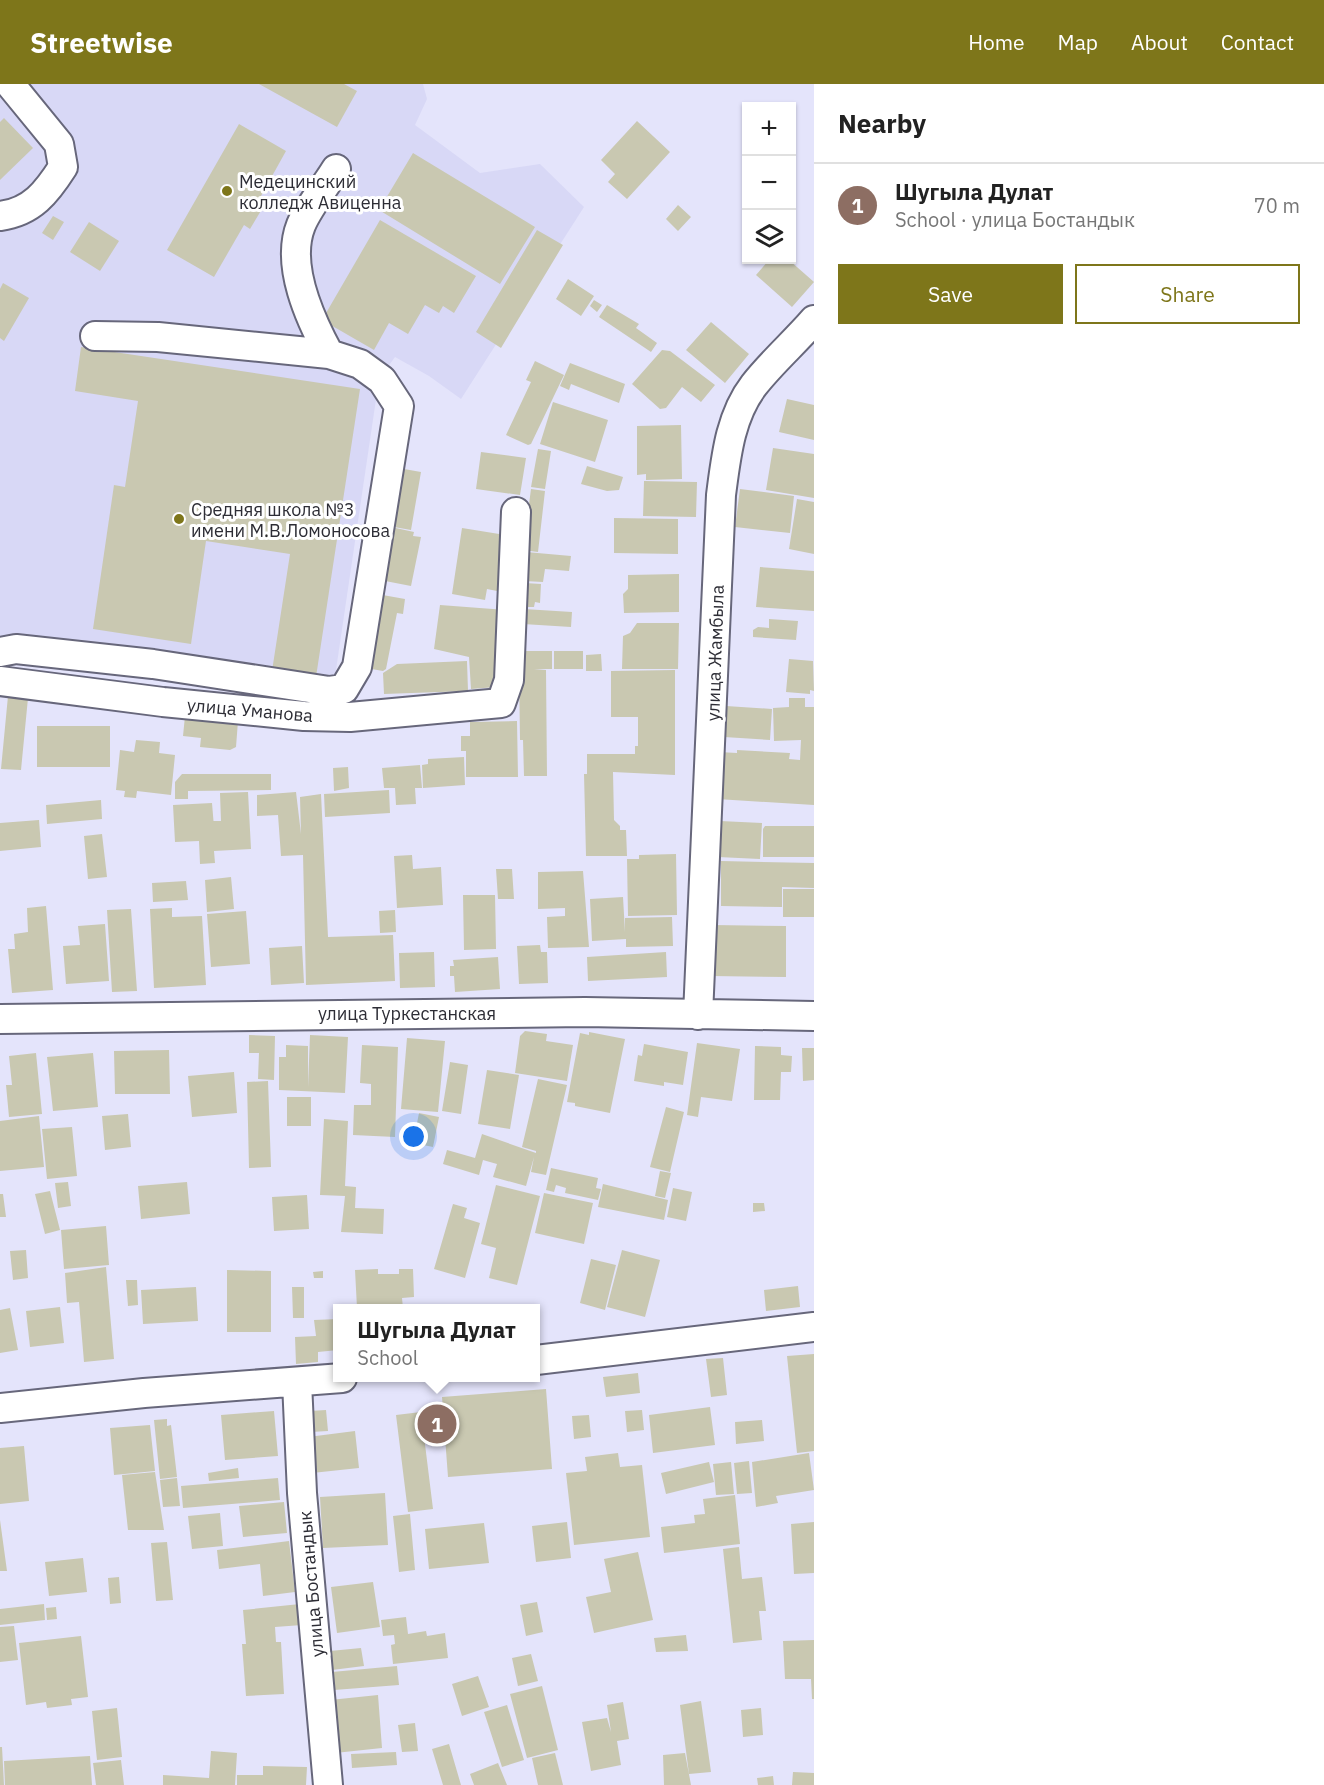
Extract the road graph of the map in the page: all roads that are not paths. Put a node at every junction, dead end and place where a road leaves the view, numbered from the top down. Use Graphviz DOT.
graph roads {
  1 [pos="10,84"];
  2 [pos="336,169"];
  3 [pos="0,216"];
  4 [pos="814,320"];
  5 [pos="95,336"];
  6 [pos="329,354"];
  7 [pos="516,512"];
  8 [pos="0,652"];
  9 [pos="0,681"];
  10 [pos="698,1015"];
  11 [pos="814,1016"];
  12 [pos="0,1019"];
  13 [pos="814,1327"];
  14 [pos="540,1360"];
  15 [pos="333,1378"];
  16 [pos="297,1382"];
  17 [pos="0,1408"];
  18 [pos="328,1785"];
  1 -- 3 [label="street"];
  2 -- 6 [label="street"];
  4 -- 10 [label="street, улица Жамбыла"];
  5 -- 6 [label="street"];
  6 -- 8 [label="street"];
  7 -- 9 [label="street, улица Уманова"];
  10 -- 11 [label="street, улица Туркестанская"];
  10 -- 12 [label="street, улица Туркестанская"];
  13 -- 14 [label="street"];
  15 -- 16 [label="street"];
  16 -- 17 [label="street"];
  16 -- 18 [label="street, улица Бостандык"];
}
